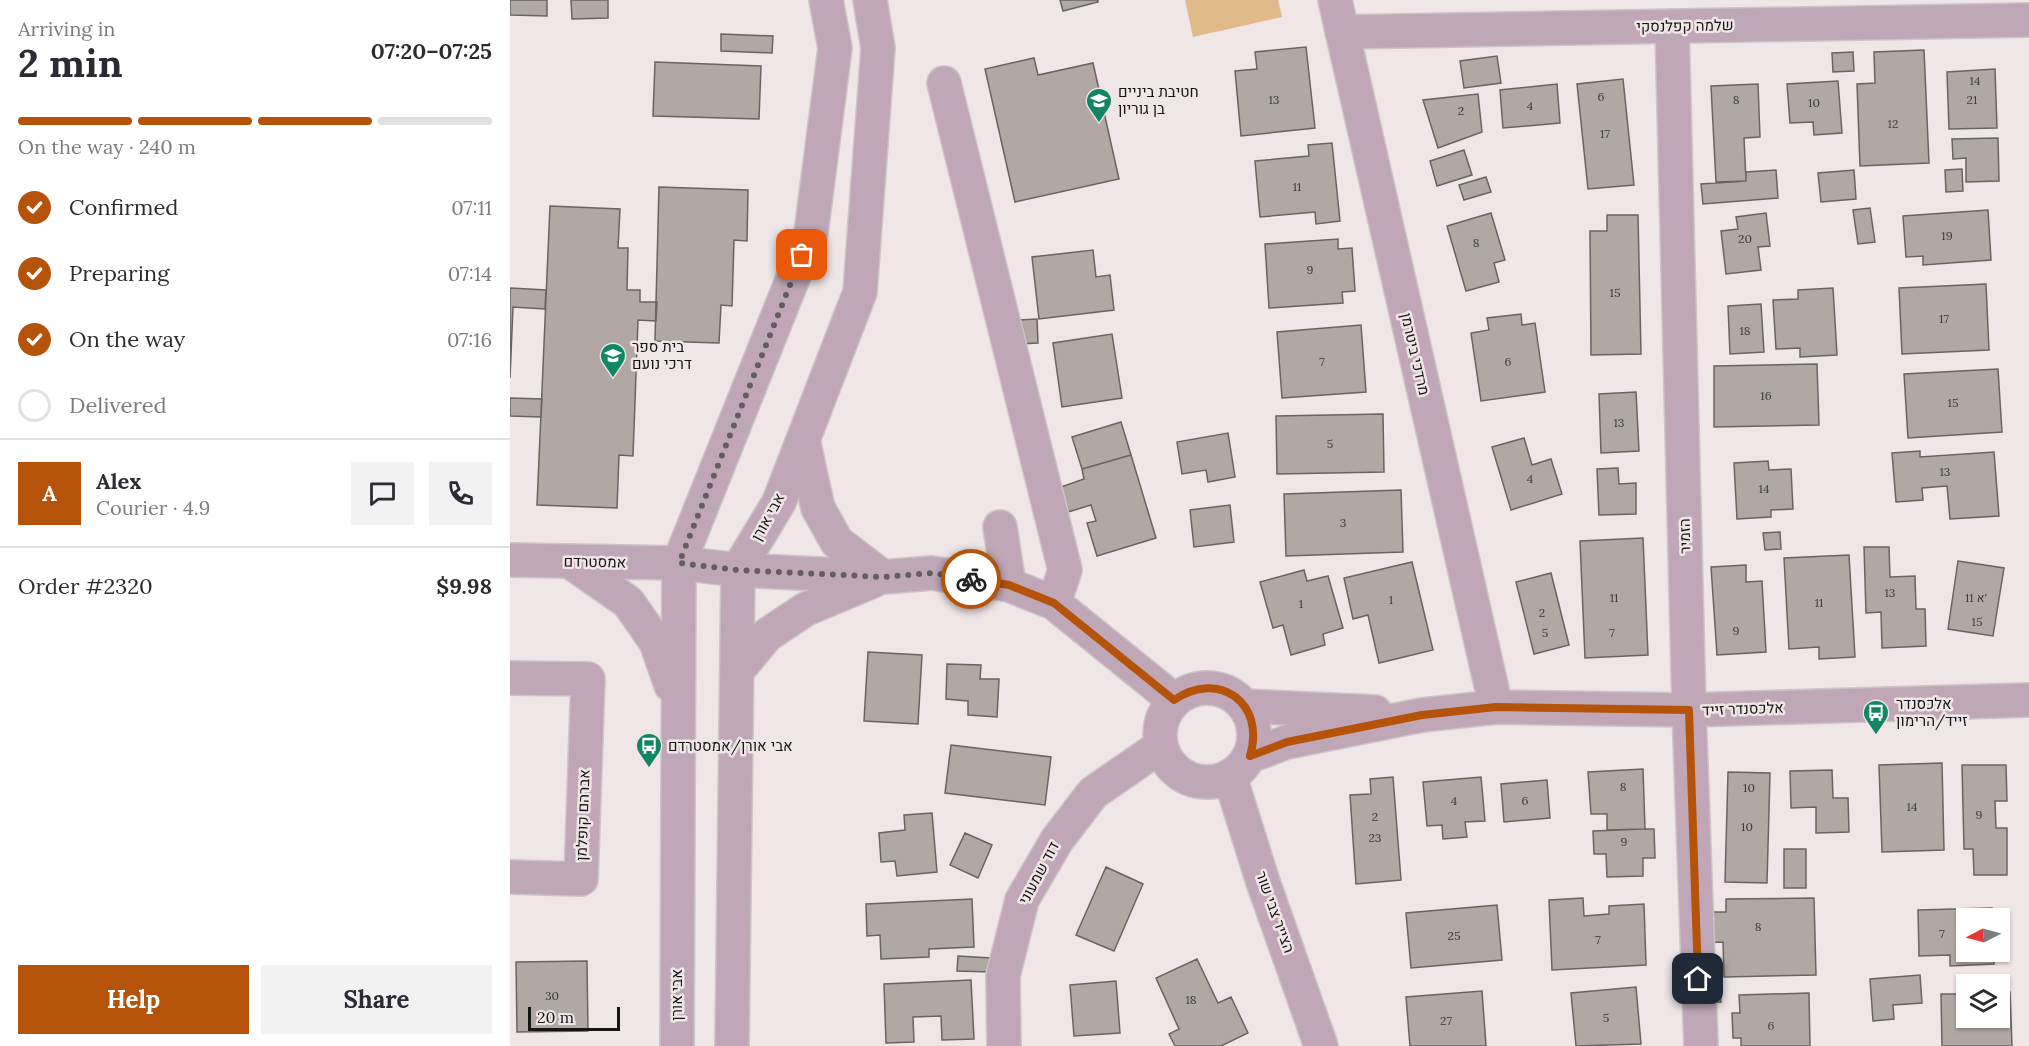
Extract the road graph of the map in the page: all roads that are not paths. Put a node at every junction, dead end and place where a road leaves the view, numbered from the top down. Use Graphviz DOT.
graph roads {
  1 [pos="826,0"];
  2 [pos="870,0"];
  3 [pos="1335,0"];
  4 [pos="2029,20"];
  5 [pos="1672,26"];
  6 [pos="1342,32"];
  7 [pos="944,83"];
  8 [pos="803,440"];
  9 [pos="1000,527"];
  10 [pos="510,560"];
  11 [pos="569,561"];
  12 [pos="679,563"];
  13 [pos="738,570"];
  14 [pos="883,577"];
  15 [pos="1009,585"];
  16 [pos="1054,603"];
  17 [pos="737,671"];
  18 [pos="510,678"];
  19 [pos="1174,700"];
  20 [pos="2029,700"];
  21 [pos="1245,706"];
  22 [pos="1496,707"];
  23 [pos="678,708"];
  24 [pos="1689,710"];
  25 [pos="1422,715"];
  26 [pos="1161,746"];
  27 [pos="1240,766"];
  28 [pos="510,878"];
  29 [pos="677,1046"];
  30 [pos="732,1046"];
  31 [pos="1004,1046"];
  32 [pos="1321,1046"];
  33 [pos="1701,1046"];
  1 -- 12 [label="street, אבי אורן"];
  2 -- 8 [label="street, אבי אורן"];
  3 -- 6 [label="street, מרדכי ביטרמן"];
  4 -- 5 [label="street, שלמה קפלנסקי"];
  5 -- 6 [label="street, שלמה קפלנסקי"];
  5 -- 24 [label="street, הזמיר"];
  6 -- 22 [label="street, מרדכי ביטרמן"];
  7 -- 16 [label="street"];
  8 -- 13 [label="street, אבי אורן"];
  8 -- 14 [label="street"];
  9 -- 15 [label="street"];
  10 -- 11 [label="street, אמסטרדם"];
  11 -- 12 [label="street, אמסטרדם"];
  11 -- 23 [label="street"];
  12 -- 13 [label="street"];
  12 -- 23 [label="street, אבי אורן"];
  13 -- 14 [label="street"];
  13 -- 17 [label="street"];
  14 -- 15 [label="street"];
  14 -- 17 [label="street"];
  15 -- 16 [label="street"];
  16 -- 19 [label="street"];
  17 -- 30 [label="street"];
  18 -- 28 [label="street, אברהם קופלמן"];
  19 -- 21 [label="street"];
  19 -- 26 [label="street"];
  20 -- 24 [label="street, אלכסנדר זייד"];
  21 -- 25 [label="street, אלכסנדר זייד"];
  21 -- 27 [label="street"];
  22 -- 24 [label="street, אלכסנדר זייד"];
  22 -- 25 [label="street, אלכסנדר זייד"];
  23 -- 29 [label="street, אבי אורן"];
  24 -- 33 [label="street, הזמיר"];
  25 -- 27 [label="street, אלכסנדר זייד"];
  26 -- 27 [label="street"];
  26 -- 31 [label="street, דוד שמעוני"];
  27 -- 32 [label="street, הצייר צבי שור"];
}
